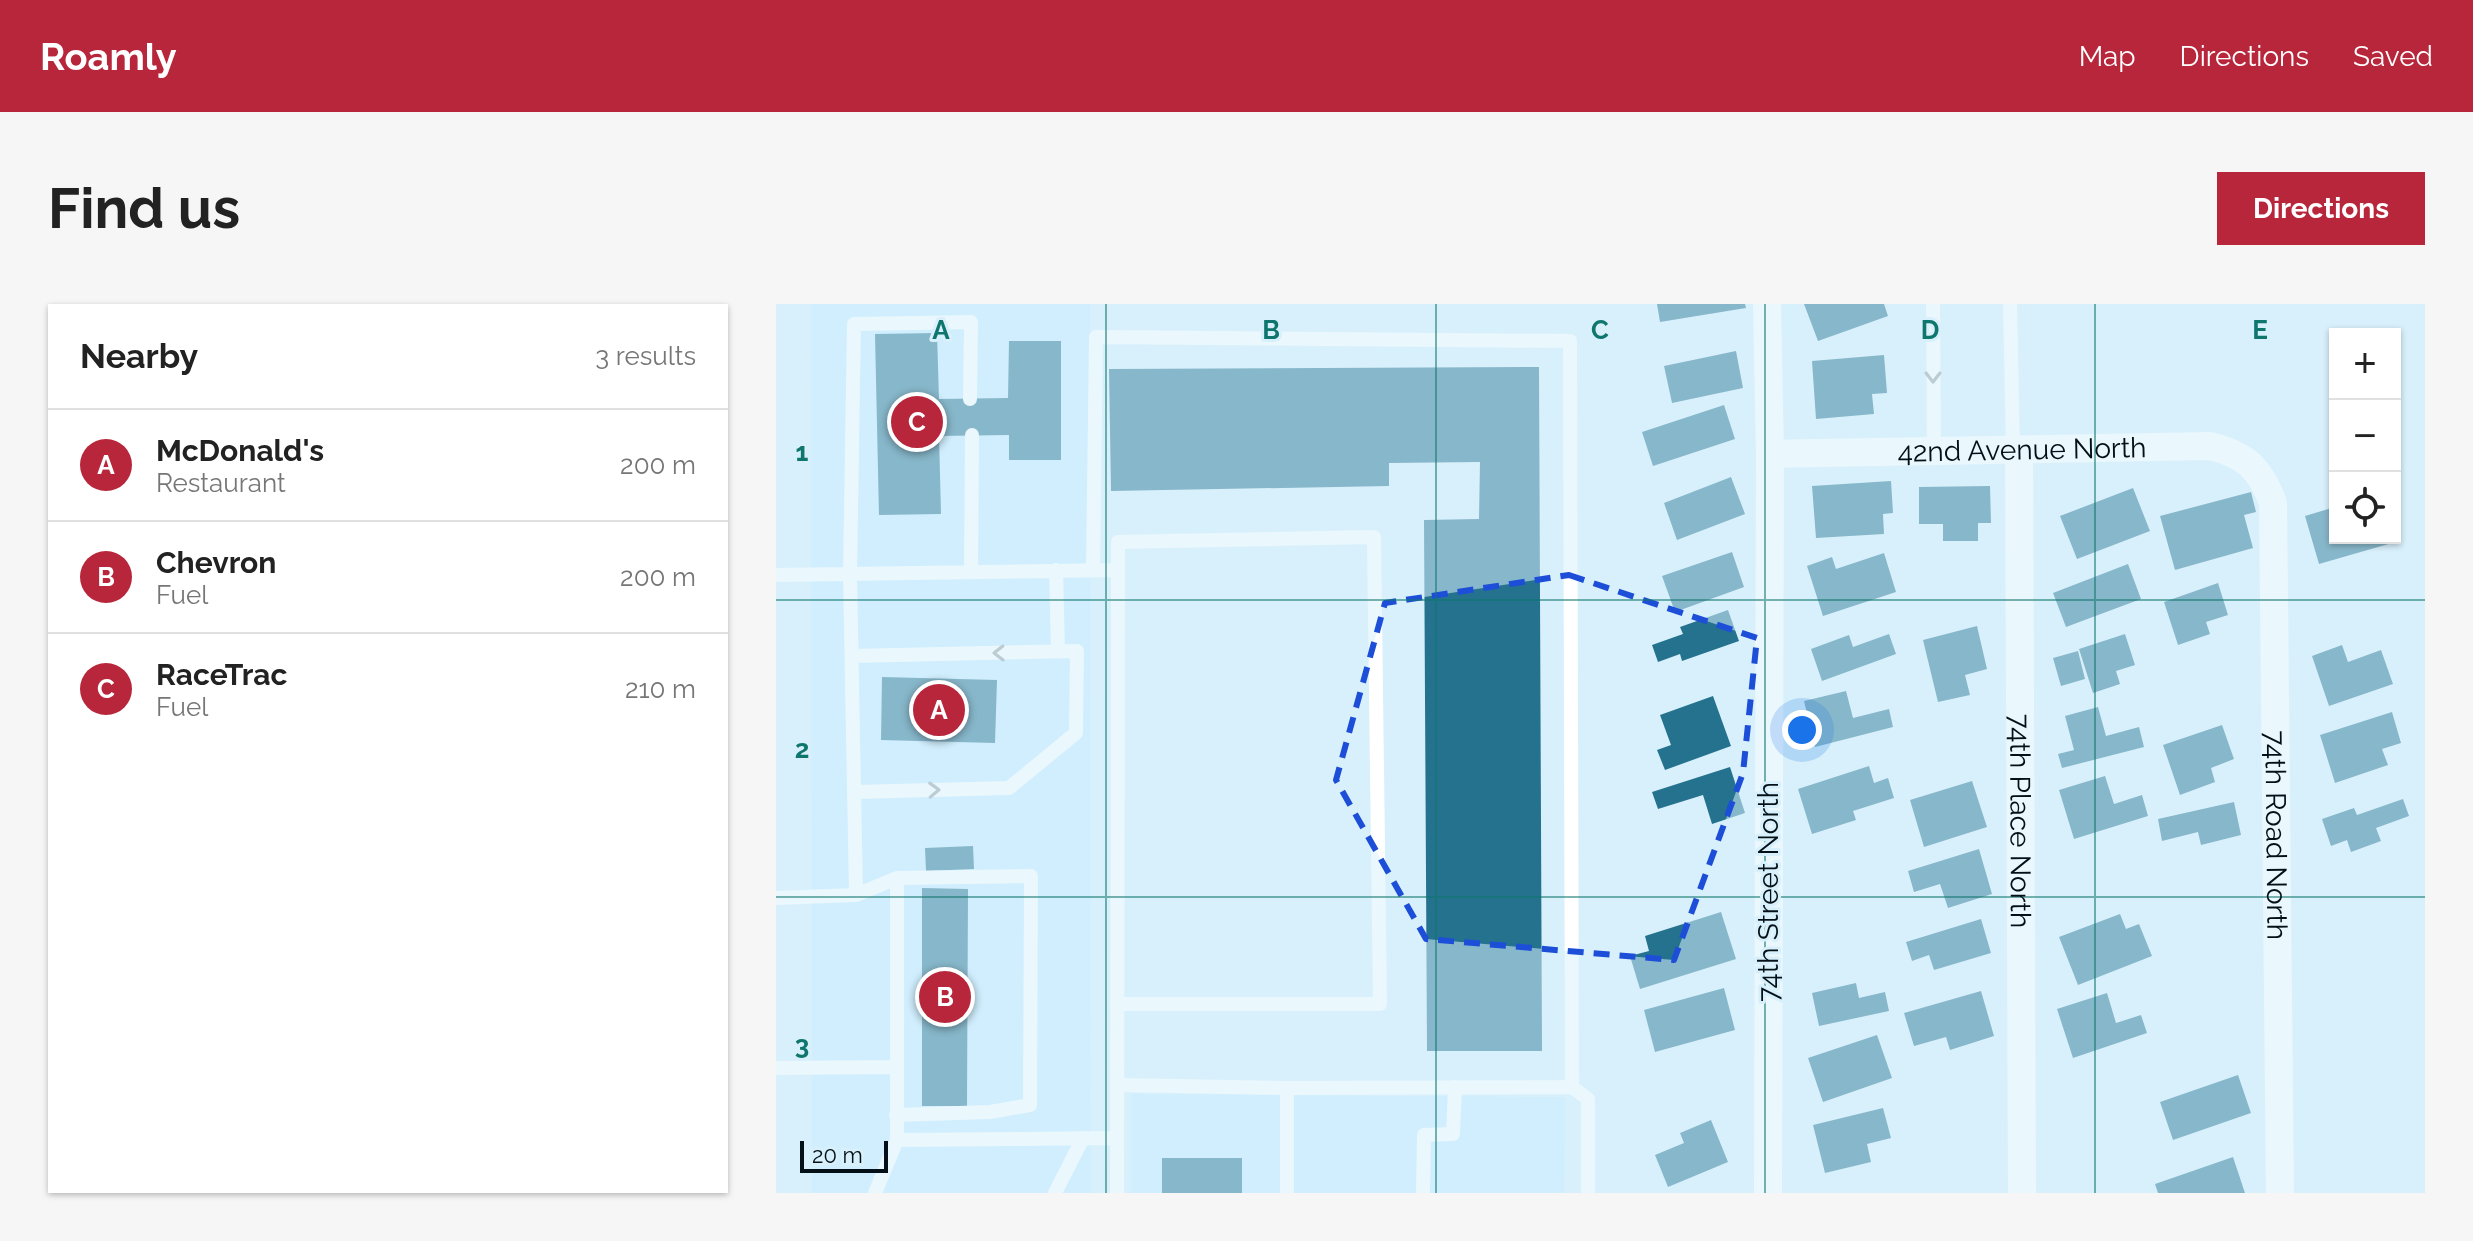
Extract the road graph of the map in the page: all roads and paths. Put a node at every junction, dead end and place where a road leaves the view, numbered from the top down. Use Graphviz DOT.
graph roads {
  1 [pos="1767,304"];
  2 [pos="1933,304"];
  3 [pos="2010,304"];
  4 [pos="970,399"];
  5 [pos="972,435"];
  6 [pos="2016,449"];
  7 [pos="1934,451"];
  8 [pos="1770,454"];
  9 [pos="2264,480"];
  10 [pos="1093,569"];
  11 [pos="1056,570"];
  12 [pos="1118,570"];
  13 [pos="971,572"];
  14 [pos="850,574"];
  15 [pos="776,575"];
  16 [pos="1058,651"];
  17 [pos="852,656"];
  18 [pos="856,792"];
  19 [pos="897,878"];
  20 [pos="856,895"];
  21 [pos="776,898"];
  22 [pos="1117,1004"];
  23 [pos="895,1067"];
  24 [pos="776,1068"];
  25 [pos="1117,1085"];
  26 [pos="1455,1087"];
  27 [pos="1572,1087"];
  28 [pos="1287,1088"];
  29 [pos="896,1115"];
  30 [pos="1083,1138"];
  31 [pos="1117,1138"];
  32 [pos="897,1140"];
  33 [pos="875,1193"];
  34 [pos="1055,1193"];
  35 [pos="1117,1193"];
  36 [pos="1287,1193"];
  37 [pos="1423,1193"];
  38 [pos="1588,1193"];
  39 [pos="1768,1193"];
  40 [pos="2022,1193"];
  41 [pos="2280,1193"];
  1 -- 8 [label="street, 74th Street North"];
  2 -- 7 [label="lane, one-way"];
  3 -- 6 [label="lane"];
  4 -- 14 [label="lane"];
  5 -- 13 [label="lane"];
  6 -- 7 [label="street, 42nd Avenue North"];
  6 -- 9 [label="street, 42nd Avenue North"];
  6 -- 40 [label="street, 74th Place North"];
  7 -- 8 [label="street, 42nd Avenue North"];
  8 -- 39 [label="street, 74th Street North"];
  9 -- 41 [label="street, 74th Road North"];
  10 -- 11 [label="lane"];
  10 -- 12 [label="lane"];
  10 -- 27 [label="lane"];
  11 -- 13 [label="lane"];
  11 -- 16 [label="lane"];
  12 -- 22 [label="lane"];
  12 -- 22 [label="lane"];
  13 -- 14 [label="lane"];
  14 -- 15 [label="lane"];
  14 -- 17 [label="lane"];
  16 -- 17 [label="lane, one-way"];
  18 -- 16 [label="lane, one-way"];
  17 -- 18 [label="lane"];
  18 -- 20 [label="lane"];
  19 -- 20 [label="lane"];
  19 -- 23 [label="lane"];
  19 -- 29 [label="lane"];
  20 -- 21 [label="lane"];
  22 -- 25 [label="lane"];
  23 -- 24 [label="lane"];
  23 -- 29 [label="lane"];
  25 -- 28 [label="lane"];
  25 -- 31 [label="lane"];
  26 -- 27 [label="lane"];
  26 -- 28 [label="lane"];
  26 -- 37 [label="lane"];
  27 -- 38 [label="lane"];
  28 -- 36 [label="lane"];
  29 -- 32 [label="lane"];
  30 -- 31 [label="lane"];
  30 -- 32 [label="lane"];
  30 -- 34 [label="lane"];
  31 -- 35 [label="lane"];
  32 -- 33 [label="lane"];
}
